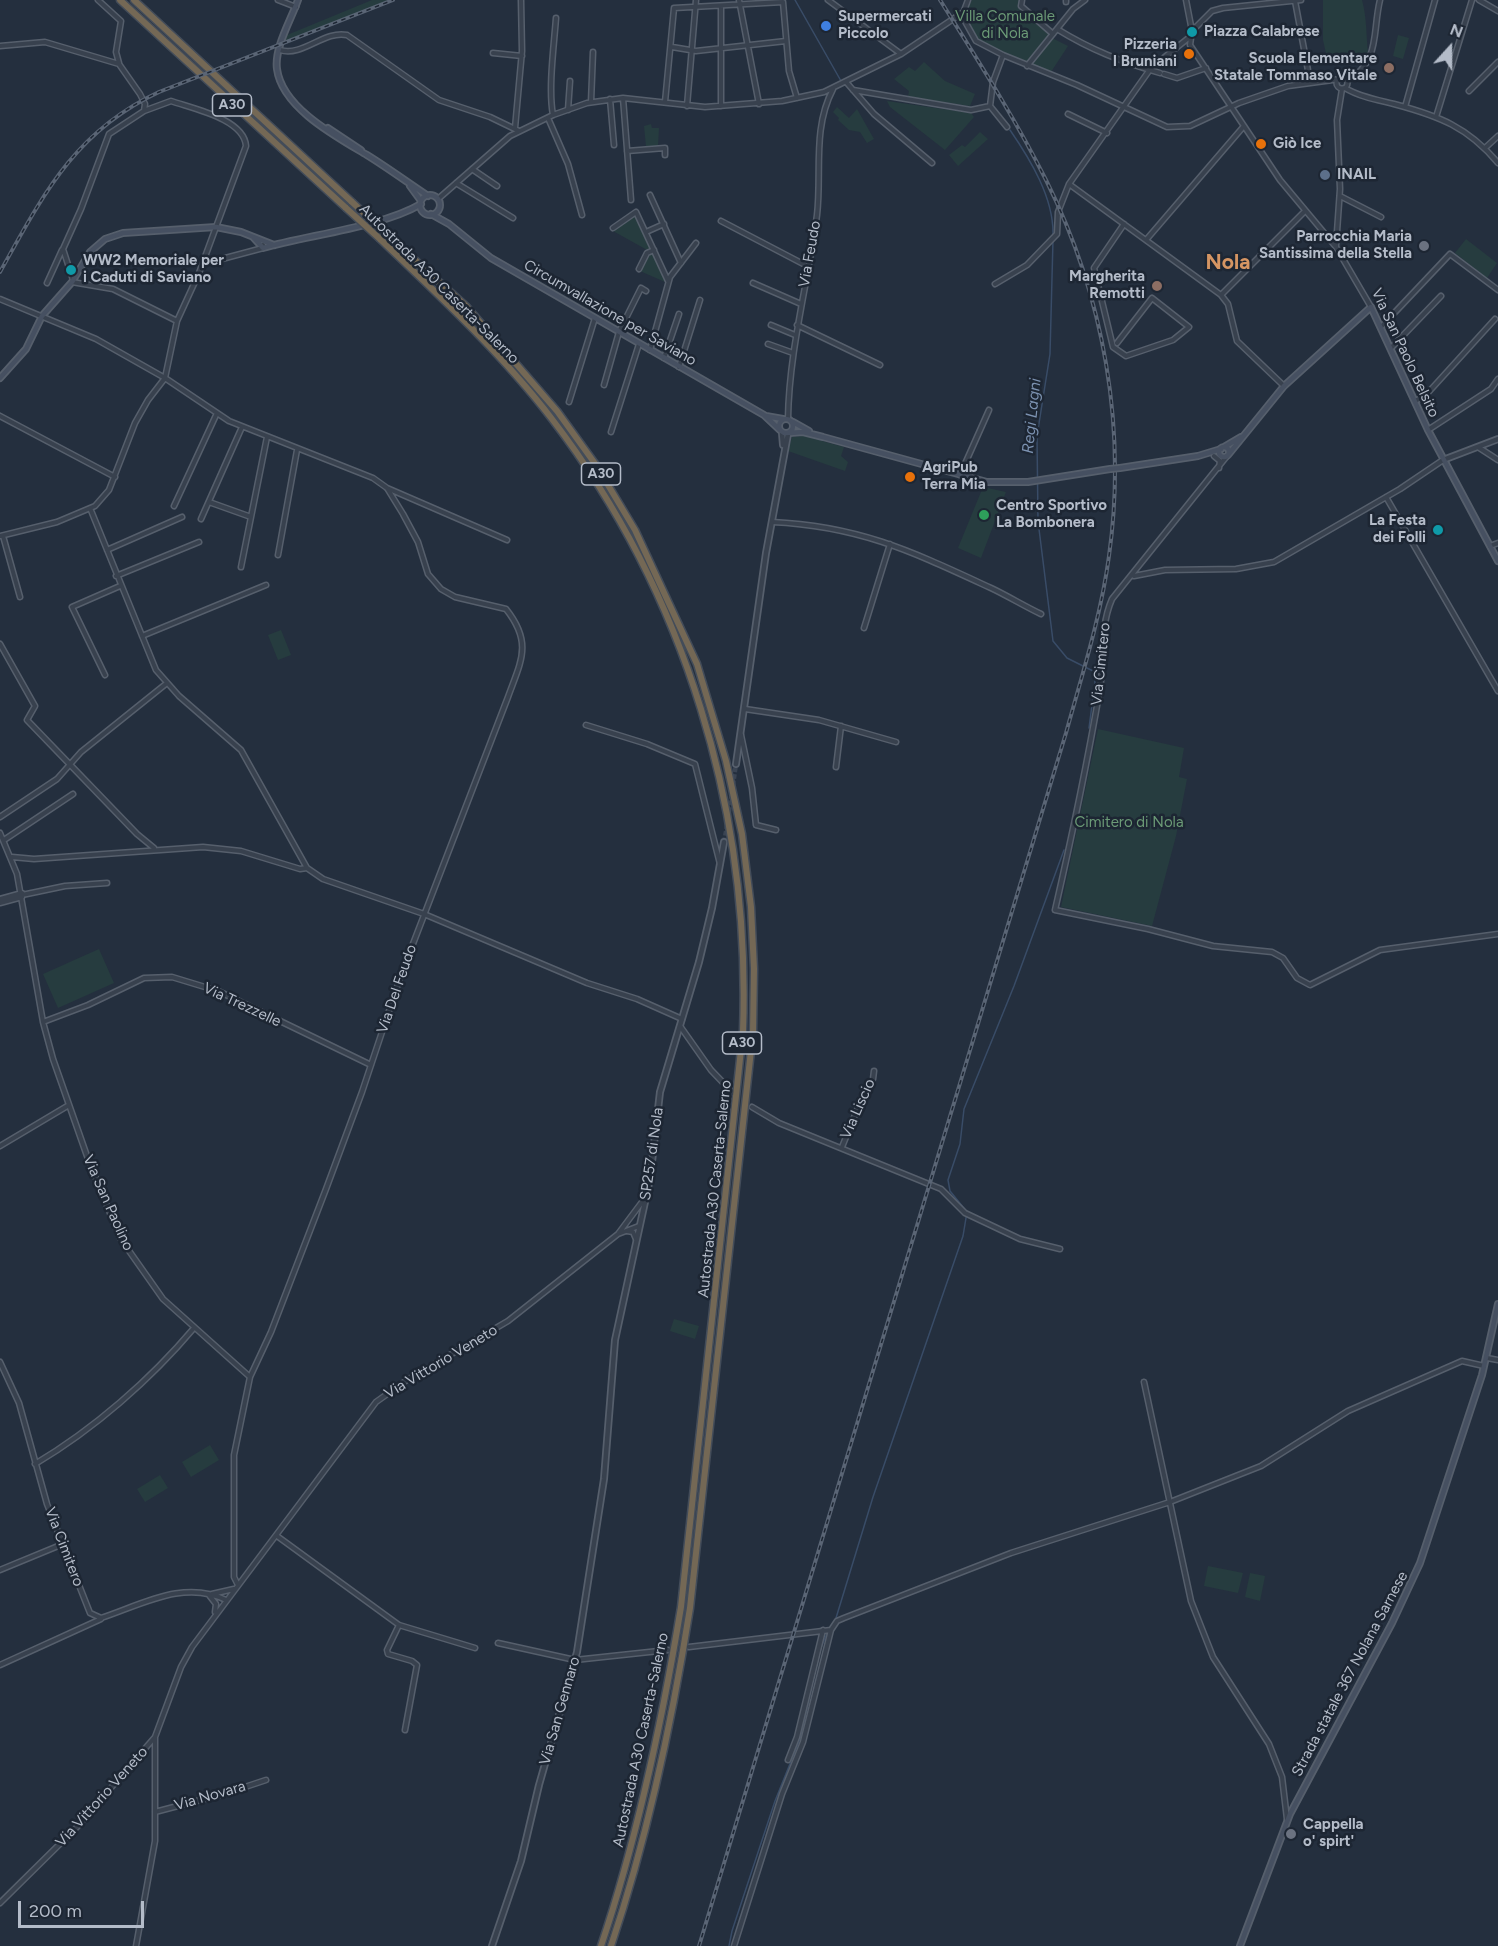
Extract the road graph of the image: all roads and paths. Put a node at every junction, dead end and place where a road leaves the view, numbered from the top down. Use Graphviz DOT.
graph roads {
  1 [pos="98,0"];
  2 [pos="120,0"];
  3 [pos="134,0"];
  4 [pos="278,0"];
  5 [pos="298,0"];
  6 [pos="521,0"];
  7 [pos="696,0"];
  8 [pos="739,0"];
  9 [pos="828,0"];
  10 [pos="968,0"];
  11 [pos="1022,0"];
  12 [pos="1085,0"];
  13 [pos="1186,0"];
  14 [pos="1301,0"];
  15 [pos="1380,0"];
  16 [pos="1435,0"];
  17 [pos="1472,0"];
  18 [pos="1479,0"];
  19 [pos="1295,1"];
  20 [pos="1262,2"];
  21 [pos="741,6"];
  22 [pos="296,7"];
  23 [pos="721,7"];
  24 [pos="1497,8"];
  25 [pos="694,9"];
  26 [pos="962,13"];
  27 [pos="556,18"];
  28 [pos="1057,29"];
  29 [pos="1053,34"];
  30 [pos="1192,34"];
  31 [pos="786,41"];
  32 [pos="747,45"];
  33 [pos="0,46"];
  34 [pos="672,47"];
  35 [pos="722,48"];
  36 [pos="690,50"];
  37 [pos="279,52"];
  38 [pos="593,52"];
  39 [pos="493,53"];
  40 [pos="901,54"];
  41 [pos="1003,55"];
  42 [pos="522,56"];
  43 [pos="1498,62"];
  44 [pos="119,64"];
  45 [pos="1027,66"];
  46 [pos="1206,68"];
  47 [pos="1149,70"];
  48 [pos="1340,79"];
  49 [pos="570,81"];
  50 [pos="1310,81"];
  51 [pos="1347,81"];
  52 [pos="847,83"];
  53 [pos="1344,88"];
  54 [pos="833,89"];
  55 [pos="853,90"];
  56 [pos="1469,91"];
  57 [pos="824,92"];
  58 [pos="622,98"];
  59 [pos="797,98"];
  60 [pos="610,99"];
  61 [pos="591,102"];
  62 [pos="665,102"];
  63 [pos="827,102"];
  64 [pos="759,104"];
  65 [pos="687,106"];
  66 [pos="721,106"];
  67 [pos="990,106"];
  68 [pos="1123,107"];
  69 [pos="1233,107"];
  70 [pos="1405,107"];
  71 [pos="568,110"];
  72 [pos="144,111"];
  73 [pos="1068,114"];
  74 [pos="553,115"];
  75 [pos="1436,117"];
  76 [pos="548,118"];
  77 [pos="1244,126"];
  78 [pos="1007,127"];
  79 [pos="515,128"];
  80 [pos="519,131"];
  81 [pos="1107,134"];
  82 [pos="1498,136"];
  83 [pos="614,145"];
  84 [pos="1485,148"];
  85 [pos="627,151"];
  86 [pos="665,154"];
  87 [pos="932,163"];
  88 [pos="1498,163"];
  89 [pos="472,169"];
  90 [pos="407,182"];
  91 [pos="456,183"];
  92 [pos="1069,184"];
  93 [pos="497,186"];
  94 [pos="650,195"];
  95 [pos="428,196"];
  96 [pos="1340,196"];
  97 [pos="438,199"];
  98 [pos="631,200"];
  99 [pos="421,203"];
  100 [pos="439,208"];
  101 [pos="410,210"];
  102 [pos="1305,211"];
  103 [pos="423,212"];
  104 [pos="431,214"];
  105 [pos="582,215"];
  106 [pos="1380,217"];
  107 [pos="513,218"];
  108 [pos="721,222"];
  109 [pos="449,224"];
  110 [pos="664,224"];
  111 [pos="1124,224"];
  112 [pos="216,227"];
  113 [pos="613,228"];
  114 [pos="646,232"];
  115 [pos="253,238"];
  116 [pos="261,240"];
  117 [pos="1146,240"];
  118 [pos="696,243"];
  119 [pos="274,245"];
  120 [pos="1336,247"];
  121 [pos="263,248"];
  122 [pos="63,249"];
  123 [pos="654,249"];
  124 [pos="250,251"];
  125 [pos="681,262"];
  126 [pos="202,264"];
  127 [pos="809,267"];
  128 [pos="639,270"];
  129 [pos="73,282"];
  130 [pos="669,282"];
  131 [pos="47,283"];
  132 [pos="753,283"];
  133 [pos="994,284"];
  134 [pos="1498,290"];
  135 [pos="646,291"];
  136 [pos="1221,295"];
  137 [pos="1441,296"];
  138 [pos="0,299"];
  139 [pos="700,300"];
  140 [pos="801,304"];
  141 [pos="1371,307"];
  142 [pos="679,314"];
  143 [pos="42,316"];
  144 [pos="595,318"];
  145 [pos="1494,319"];
  146 [pos="177,321"];
  147 [pos="771,325"];
  148 [pos="797,325"];
  149 [pos="1381,327"];
  150 [pos="619,332"];
  151 [pos="796,335"];
  152 [pos="1117,343"];
  153 [pos="639,344"];
  154 [pos="768,344"];
  155 [pos="1391,348"];
  156 [pos="650,350"];
  157 [pos="793,353"];
  158 [pos="664,358"];
  159 [pos="880,365"];
  160 [pos="679,367"];
  161 [pos="0,378"];
  162 [pos="165,378"];
  163 [pos="1498,379"];
  164 [pos="604,385"];
  165 [pos="1284,386"];
  166 [pos="1415,401"];
  167 [pos="569,402"];
  168 [pos="988,410"];
  169 [pos="218,413"];
  170 [pos="764,415"];
  171 [pos="0,416"];
  172 [pos="788,420"];
  173 [pos="242,427"];
  174 [pos="1428,430"];
  175 [pos="611,432"];
  176 [pos="785,432"];
  177 [pos="1245,433"];
  178 [pos="823,436"];
  179 [pos="267,438"];
  180 [pos="1498,439"];
  181 [pos="1479,447"];
  182 [pos="1222,448"];
  183 [pos="297,450"];
  184 [pos="1198,456"];
  185 [pos="1214,456"];
  186 [pos="1226,456"];
  187 [pos="1443,460"];
  188 [pos="1498,460"];
  189 [pos="1219,469"];
  190 [pos="960,475"];
  191 [pos="115,477"];
  192 [pos="387,488"];
  193 [pos="1386,497"];
  194 [pos="209,502"];
  195 [pos="174,506"];
  196 [pos="93,507"];
  197 [pos="182,517"];
  198 [pos="251,517"];
  199 [pos="201,519"];
  200 [pos="771,522"];
  201 [pos="2,536"];
  202 [pos="507,540"];
  203 [pos="199,542"];
  204 [pos="1498,543"];
  205 [pos="890,544"];
  206 [pos="1490,546"];
  207 [pos="106,550"];
  208 [pos="278,555"];
  209 [pos="1498,561"];
  210 [pos="241,567"];
  211 [pos="116,576"];
  212 [pos="1133,576"];
  213 [pos="266,585"];
  214 [pos="121,586"];
  215 [pos="20,597"];
  216 [pos="1041,614"];
  217 [pos="864,628"];
  218 [pos="142,636"];
  219 [pos="0,644"];
  220 [pos="105,675"];
  221 [pos="167,683"];
  222 [pos="1498,691"];
  223 [pos="745,709"];
  224 [pos="586,725"];
  225 [pos="841,726"];
  226 [pos="741,734"];
  227 [pos="896,742"];
  228 [pos="71,764"];
  229 [pos="736,764"];
  230 [pos="836,767"];
  231 [pos="73,794"];
  232 [pos="0,817"];
  233 [pos="776,830"];
  234 [pos="0,833"];
  235 [pos="4,840"];
  236 [pos="724,842"];
  237 [pos="155,849"];
  238 [pos="12,856"];
  239 [pos="720,865"];
  240 [pos="308,868"];
  241 [pos="107,883"];
  242 [pos="22,895"];
  243 [pos="0,901"];
  244 [pos="424,914"];
  245 [pos="1498,934"];
  246 [pos="682,1019"];
  247 [pos="44,1022"];
  248 [pos="680,1026"];
  249 [pos="371,1065"];
  250 [pos="874,1071"];
  251 [pos="734,1093"];
  252 [pos="69,1105"];
  253 [pos="752,1107"];
  254 [pos="0,1146"];
  255 [pos="842,1147"];
  256 [pos="648,1194"];
  257 [pos="639,1226"];
  258 [pos="626,1231"];
  259 [pos="618,1234"];
  260 [pos="636,1239"];
  261 [pos="1060,1249"];
  262 [pos="1498,1304"];
  263 [pos="194,1328"];
  264 [pos="1486,1358"];
  265 [pos="1498,1360"];
  266 [pos="0,1362"];
  267 [pos="1485,1366"];
  268 [pos="250,1377"];
  269 [pos="1144,1382"];
  270 [pos="35,1464"];
  271 [pos="605,1471"];
  272 [pos="1170,1502"];
  273 [pos="277,1536"];
  274 [pos="63,1544"];
  275 [pos="0,1570"];
  276 [pos="237,1586"];
  277 [pos="209,1595"];
  278 [pos="226,1600"];
  279 [pos="214,1615"];
  280 [pos="101,1618"];
  281 [pos="399,1625"];
  282 [pos="823,1630"];
  283 [pos="831,1630"];
  284 [pos="498,1643"];
  285 [pos="689,1647"];
  286 [pos="475,1648"];
  287 [pos="668,1650"];
  288 [pos="575,1660"];
  289 [pos="0,1665"];
  290 [pos="405,1730"];
  291 [pos="155,1737"];
  292 [pos="788,1760"];
  293 [pos="266,1780"];
  294 [pos="154,1812"];
  295 [pos="1287,1819"];
  296 [pos="0,1903"];
  297 [pos="136,1946"];
  298 [pos="492,1946"];
  299 [pos="601,1946"];
  300 [pos="611,1946"];
  301 [pos="734,1946"];
  302 [pos="1240,1946"];
  1 -- 44 [label="street"];
  2 -- 299 [label="highway, Autostrada A30 Caserta-Salerno / A30, bridge"];
  3 -- 300 [label="highway, Autostrada A30 Caserta-Salerno / A30, bridge"];
  4 -- 22 [label="street"];
  5 -- 22 [label="main road"];
  6 -- 42 [label="street"];
  7 -- 25 [label="street"];
  8 -- 21 [label="street"];
  9 -- 40 [label="street"];
  10 -- 26 [label="street"];
  11 -- 29 [label="street"];
  12 -- 28 [label="street"];
  13 -- 30 [label="street, Via San Paolo Belsito"];
  14 -- 19 [label="street"];
  15 -- 51 [label="street"];
  16 -- 70 [label="street"];
  17 -- 75 [label="street"];
  18 -- 24 [label="street"];
  19 -- 20 [label="street"];
  19 -- 50 [label="street"];
  20 -- 30 [label="street"];
  21 -- 23 [label="street"];
  21 -- 31 [label="street"];
  21 -- 32 [label="street"];
  22 -- 37 [label="main road"];
  23 -- 25 [label="street"];
  23 -- 35 [label="street"];
  25 -- 34 [label="street"];
  25 -- 36 [label="street"];
  26 -- 40 [label="street"];
  26 -- 41 [label="street"];
  27 -- 74 [label="street"];
  28 -- 29 [label="street"];
  28 -- 47 [label="street"];
  29 -- 45 [label="street"];
  30 -- 46 [label="street, Via San Paolo Belsito"];
  30 -- 47 [label="street"];
  31 -- 32 [label="street"];
  31 -- 59 [label="street"];
  32 -- 35 [label="street"];
  32 -- 64 [label="street"];
  33 -- 44 [label="street"];
  34 -- 36 [label="street"];
  34 -- 62 [label="street"];
  35 -- 36 [label="street"];
  35 -- 66 [label="street"];
  36 -- 65 [label="street"];
  37 -- 79 [label="street"];
  37 -- 90 [label="main road"];
  38 -- 61 [label="street"];
  39 -- 42 [label="street"];
  40 -- 52 [label="street"];
  41 -- 45 [label="street"];
  41 -- 67 [label="street"];
  42 -- 79 [label="street"];
  43 -- 56 [label="street"];
  44 -- 72 [label="street"];
  45 -- 68 [label="street"];
  46 -- 47 [label="street"];
  46 -- 69 [label="street, Via San Paolo Belsito"];
  47 -- 68 [label="street"];
  48 -- 50 [label="street"];
  48 -- 51 [label="street"];
  48 -- 53 [label="street"];
  49 -- 71 [label="street"];
  50 -- 69 [label="street"];
  51 -- 53 [label="street"];
  52 -- 54 [label="street"];
  52 -- 55 [label="street"];
  53 -- 70 [label="street"];
  53 -- 96 [label="street"];
  54 -- 57 [label="street"];
  54 -- 63 [label="street, Via Feudo"];
  55 -- 67 [label="street"];
  55 -- 87 [label="street"];
  57 -- 59 [label="street"];
  57 -- 63 [label="street"];
  58 -- 60 [label="street"];
  58 -- 62 [label="street"];
  58 -- 85 [label="street"];
  59 -- 64 [label="street"];
  60 -- 61 [label="street"];
  60 -- 83 [label="street"];
  61 -- 71 [label="street"];
  62 -- 65 [label="street"];
  63 -- 127 [label="street, Via Feudo"];
  64 -- 66 [label="street"];
  65 -- 66 [label="street"];
  67 -- 78 [label="street"];
  68 -- 69 [label="street"];
  68 -- 81 [label="street"];
  69 -- 77 [label="street, Via San Paolo Belsito"];
  70 -- 75 [label="street"];
  71 -- 74 [label="street"];
  72 -- 112 [label="street"];
  72 -- 122 [label="street"];
  73 -- 81 [label="street"];
  74 -- 76 [label="street"];
  75 -- 84 [label="street"];
  76 -- 80 [label="street"];
  76 -- 105 [label="street"];
  77 -- 102 [label="street, Via San Paolo Belsito"];
  77 -- 117 [label="street"];
  79 -- 80 [label="street"];
  80 -- 89 [label="street"];
  81 -- 92 [label="street"];
  82 -- 84 [label="street"];
  84 -- 88 [label="street"];
  85 -- 86 [label="street"];
  85 -- 98 [label="street"];
  89 -- 91 [label="street"];
  89 -- 93 [label="street"];
  90 -- 95 [label="main road"];
  90 -- 99 [label="main road"];
  91 -- 97 [label="street"];
  91 -- 107 [label="street"];
  92 -- 111 [label="street"];
  92 -- 133 [label="street"];
  94 -- 110 [label="street"];
  95 -- 97 [label="main road"];
  95 -- 99 [label="main road"];
  96 -- 106 [label="street"];
  96 -- 120 [label="street"];
  97 -- 100 [label="main road"];
  99 -- 101 [label="main road"];
  99 -- 103 [label="main road"];
  100 -- 104 [label="main road"];
  100 -- 109 [label="main road, Circumvallazione per Saviano"];
  101 -- 103 [label="main road"];
  101 -- 119 [label="main road"];
  102 -- 120 [label="street, Via San Paolo Belsito"];
  102 -- 136 [label="street"];
  103 -- 104 [label="main road"];
  104 -- 109 [label="main road, Circumvallazione per Saviano"];
  108 -- 127 [label="street"];
  109 -- 144 [label="main road, Circumvallazione per Saviano"];
  110 -- 114 [label="street"];
  110 -- 125 [label="street"];
  111 -- 117 [label="street"];
  111 -- 152 [label="street"];
  112 -- 115 [label="main road"];
  112 -- 126 [label="street"];
  112 -- 129 [label="main road"];
  113 -- 114 [label="street"];
  114 -- 123 [label="street"];
  115 -- 116 [label="main road"];
  115 -- 121 [label="main road"];
  115 -- 124 [label="street"];
  116 -- 119 [label="main road"];
  116 -- 121 [label="street"];
  117 -- 136 [label="street"];
  118 -- 125 [label="street"];
  119 -- 121 [label="main road"];
  120 -- 141 [label="street, Via San Paolo Belsito"];
  121 -- 124 [label="street"];
  122 -- 129 [label="street"];
  122 -- 131 [label="street"];
  123 -- 128 [label="street"];
  123 -- 130 [label="street"];
  124 -- 126 [label="street"];
  125 -- 130 [label="street"];
  126 -- 146 [label="street"];
  127 -- 140 [label="street, Via Feudo"];
  129 -- 143 [label="main road"];
  129 -- 146 [label="street"];
  130 -- 156 [label="street"];
  132 -- 140 [label="street"];
  134 -- 149 [label="street"];
  135 -- 150 [label="street"];
  136 -- 165 [label="street"];
  137 -- 155 [label="street"];
  138 -- 143 [label="street"];
  139 -- 160 [label="street"];
  140 -- 148 [label="street, Via Feudo"];
  141 -- 149 [label="main road, Via San Paolo Belsito"];
  141 -- 165 [label="main road"];
  142 -- 158 [label="street"];
  143 -- 161 [label="main road"];
  143 -- 162 [label="street"];
  144 -- 150 [label="main road, Circumvallazione per Saviano"];
  144 -- 167 [label="street"];
  145 -- 166 [label="street"];
  146 -- 162 [label="street"];
  147 -- 151 [label="street"];
  148 -- 151 [label="street, Via Feudo"];
  148 -- 159 [label="street"];
  149 -- 155 [label="main road, Via San Paolo Belsito"];
  150 -- 153 [label="main road, Circumvallazione per Saviano"];
  150 -- 164 [label="street"];
  151 -- 157 [label="street, Via Feudo"];
  153 -- 156 [label="main road, Circumvallazione per Saviano"];
  153 -- 175 [label="street"];
  154 -- 157 [label="street"];
  155 -- 166 [label="main road, Via San Paolo Belsito"];
  156 -- 158 [label="main road, Circumvallazione per Saviano"];
  157 -- 172 [label="street, Via Feudo"];
  158 -- 160 [label="main road, Circumvallazione per Saviano"];
  160 -- 170 [label="main road, Circumvallazione per Saviano"];
  162 -- 169 [label="street"];
  162 -- 191 [label="street"];
  163 -- 174 [label="street"];
  165 -- 177 [label="main road"];
  166 -- 174 [label="main road, Via San Paolo Belsito"];
  168 -- 190 [label="street"];
  169 -- 173 [label="street"];
  169 -- 195 [label="street"];
  170 -- 172 [label="main road, Circumvallazione per Saviano"];
  170 -- 176 [label="main road, Circumvallazione per Saviano"];
  171 -- 191 [label="street"];
  172 -- 176 [label="main road"];
  172 -- 176 [label="main road"];
  172 -- 178 [label="main road, Circumvallazione per Saviano"];
  173 -- 179 [label="street"];
  173 -- 194 [label="street"];
  174 -- 187 [label="main road, Via San Paolo Belsito"];
  176 -- 178 [label="main road"];
  176 -- 200 [label="street"];
  177 -- 182 [label="main road"];
  177 -- 186 [label="main road"];
  178 -- 190 [label="main road"];
  179 -- 183 [label="street"];
  179 -- 198 [label="street"];
  180 -- 181 [label="street"];
  181 -- 187 [label="street"];
  181 -- 188 [label="street"];
  182 -- 184 [label="main road"];
  182 -- 186 [label="main road"];
  182 -- 186 [label="main road"];
  183 -- 192 [label="street"];
  183 -- 208 [label="street"];
  184 -- 185 [label="main road"];
  184 -- 190 [label="main road, bridge"];
  185 -- 186 [label="main road"];
  185 -- 189 [label="street"];
  186 -- 189 [label="street, Via Cimitero"];
  187 -- 193 [label="street"];
  187 -- 206 [label="main road, Via San Paolo Belsito"];
  189 -- 212 [label="street, Via Cimitero"];
  191 -- 196 [label="street"];
  192 -- 202 [label="street"];
  192 -- 244 [label="street, Via Del Feudo"];
  193 -- 212 [label="street"];
  193 -- 222 [label="street"];
  194 -- 198 [label="street"];
  194 -- 199 [label="street"];
  196 -- 201 [label="street"];
  196 -- 207 [label="street"];
  197 -- 207 [label="street"];
  198 -- 210 [label="street"];
  200 -- 205 [label="street"];
  200 -- 223 [label="street"];
  201 -- 215 [label="street"];
  203 -- 211 [label="street"];
  204 -- 206 [label="street"];
  205 -- 216 [label="street"];
  205 -- 217 [label="street"];
  206 -- 209 [label="main road, Via San Paolo Belsito"];
  207 -- 211 [label="street"];
  211 -- 214 [label="street"];
  212 -- 245 [label="street, Via Cimitero"];
  213 -- 218 [label="street"];
  214 -- 218 [label="street"];
  214 -- 220 [label="street"];
  218 -- 221 [label="street"];
  219 -- 228 [label="street"];
  221 -- 228 [label="street"];
  221 -- 240 [label="street"];
  223 -- 225 [label="street"];
  223 -- 226 [label="street"];
  224 -- 239 [label="street"];
  225 -- 227 [label="street"];
  225 -- 230 [label="street"];
  226 -- 229 [label="street"];
  226 -- 233 [label="street"];
  228 -- 232 [label="street"];
  228 -- 237 [label="street"];
  231 -- 235 [label="street"];
  234 -- 235 [label="street, Via San Paolino"];
  235 -- 238 [label="street, Via San Paolino"];
  236 -- 239 [label="street, SP257 di Nola"];
  237 -- 238 [label="street"];
  237 -- 240 [label="street"];
  238 -- 242 [label="street, Via San Paolino"];
  239 -- 246 [label="street, SP257 di Nola"];
  240 -- 244 [label="street"];
  241 -- 242 [label="street"];
  242 -- 243 [label="street"];
  242 -- 247 [label="street, Via San Paolino"];
  244 -- 246 [label="street"];
  244 -- 249 [label="street, Via Del Feudo"];
  246 -- 248 [label="street, SP257 di Nola"];
  247 -- 249 [label="street, Via Trezzelle"];
  247 -- 252 [label="street, Via San Paolino"];
  248 -- 251 [label="street"];
  248 -- 256 [label="street, SP257 di Nola"];
  249 -- 268 [label="street"];
  250 -- 255 [label="street, Via Liscio"];
  252 -- 254 [label="street"];
  252 -- 263 [label="street, Via San Paolino"];
  253 -- 255 [label="street"];
  255 -- 261 [label="street"];
  256 -- 257 [label="street, SP257 di Nola"];
  256 -- 259 [label="street, Via Vittorio Veneto"];
  257 -- 258 [label="street"];
  257 -- 260 [label="street, SP257 di Nola"];
  258 -- 259 [label="street"];
  258 -- 260 [label="street"];
  259 -- 273 [label="street, Via Vittorio Veneto"];
  260 -- 271 [label="street, SP257 di Nola"];
  262 -- 264 [label="main road, Strada statale 367 Nolana Sarnese"];
  263 -- 268 [label="street, Via San Paolino"];
  263 -- 270 [label="street"];
  264 -- 265 [label="street"];
  264 -- 267 [label="main road, Strada statale 367 Nolana Sarnese"];
  266 -- 270 [label="street, Via Cimitero"];
  267 -- 272 [label="street"];
  267 -- 295 [label="main road, Strada statale 367 Nolana Sarnese"];
  268 -- 276 [label="street"];
  269 -- 272 [label="street"];
  270 -- 274 [label="street, Via Cimitero"];
  271 -- 288 [label="street, Via San Gennaro"];
  272 -- 283 [label="street"];
  272 -- 295 [label="street"];
  273 -- 276 [label="street, Via Vittorio Veneto"];
  273 -- 281 [label="street"];
  274 -- 275 [label="street"];
  274 -- 280 [label="street, Via Cimitero"];
  276 -- 277 [label="street"];
  276 -- 278 [label="street, Via Vittorio Veneto"];
  277 -- 278 [label="street"];
  277 -- 279 [label="street"];
  277 -- 280 [label="street"];
  278 -- 279 [label="street, Via Vittorio Veneto"];
  279 -- 291 [label="street, Via Vittorio Veneto"];
  280 -- 289 [label="street"];
  281 -- 286 [label="street"];
  281 -- 290 [label="street"];
  282 -- 283 [label="street"];
  282 -- 285 [label="street"];
  282 -- 292 [label="street"];
  283 -- 301 [label="street"];
  284 -- 288 [label="street"];
  287 -- 288 [label="street"];
  288 -- 298 [label="street, Via San Gennaro"];
  291 -- 294 [label="street"];
  291 -- 296 [label="street, Via Vittorio Veneto"];
  293 -- 294 [label="street, Via Novara"];
  294 -- 297 [label="street"];
  295 -- 302 [label="main road, Strada statale 367 Nolana Sarnese"];
}
